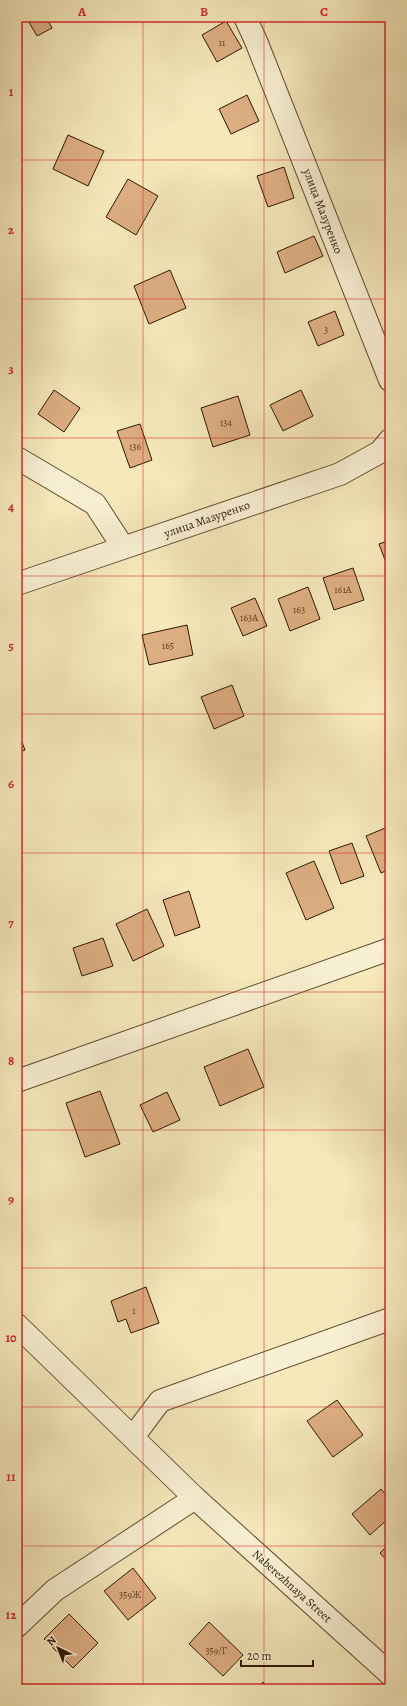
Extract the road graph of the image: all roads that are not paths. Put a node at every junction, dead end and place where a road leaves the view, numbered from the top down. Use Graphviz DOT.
graph roads {
  1 [pos="245,17"];
  2 [pos="390,380"];
  3 [pos="390,440"];
  4 [pos="17,458"];
  5 [pos="124,547"];
  6 [pos="17,584"];
  7 [pos="390,949"];
  8 [pos="17,1081"];
  9 [pos="390,1319"];
  10 [pos="17,1325"];
  11 [pos="133,1437"];
  12 [pos="195,1498"];
  13 [pos="17,1626"];
  14 [pos="390,1674"];
  1 -- 2 [label="street, улица Мазуренко"];
  3 -- 5 [label="street, улица Мазуренко"];
  4 -- 5 [label="street"];
  5 -- 6 [label="street, улица Мазуренко"];
  7 -- 8 [label="street"];
  9 -- 11 [label="street"];
  10 -- 11 [label="street, Naberezhnaya Street"];
  11 -- 12 [label="street, Naberezhnaya Street"];
  12 -- 13 [label="street"];
  12 -- 14 [label="street, Naberezhnaya Street"];
}
